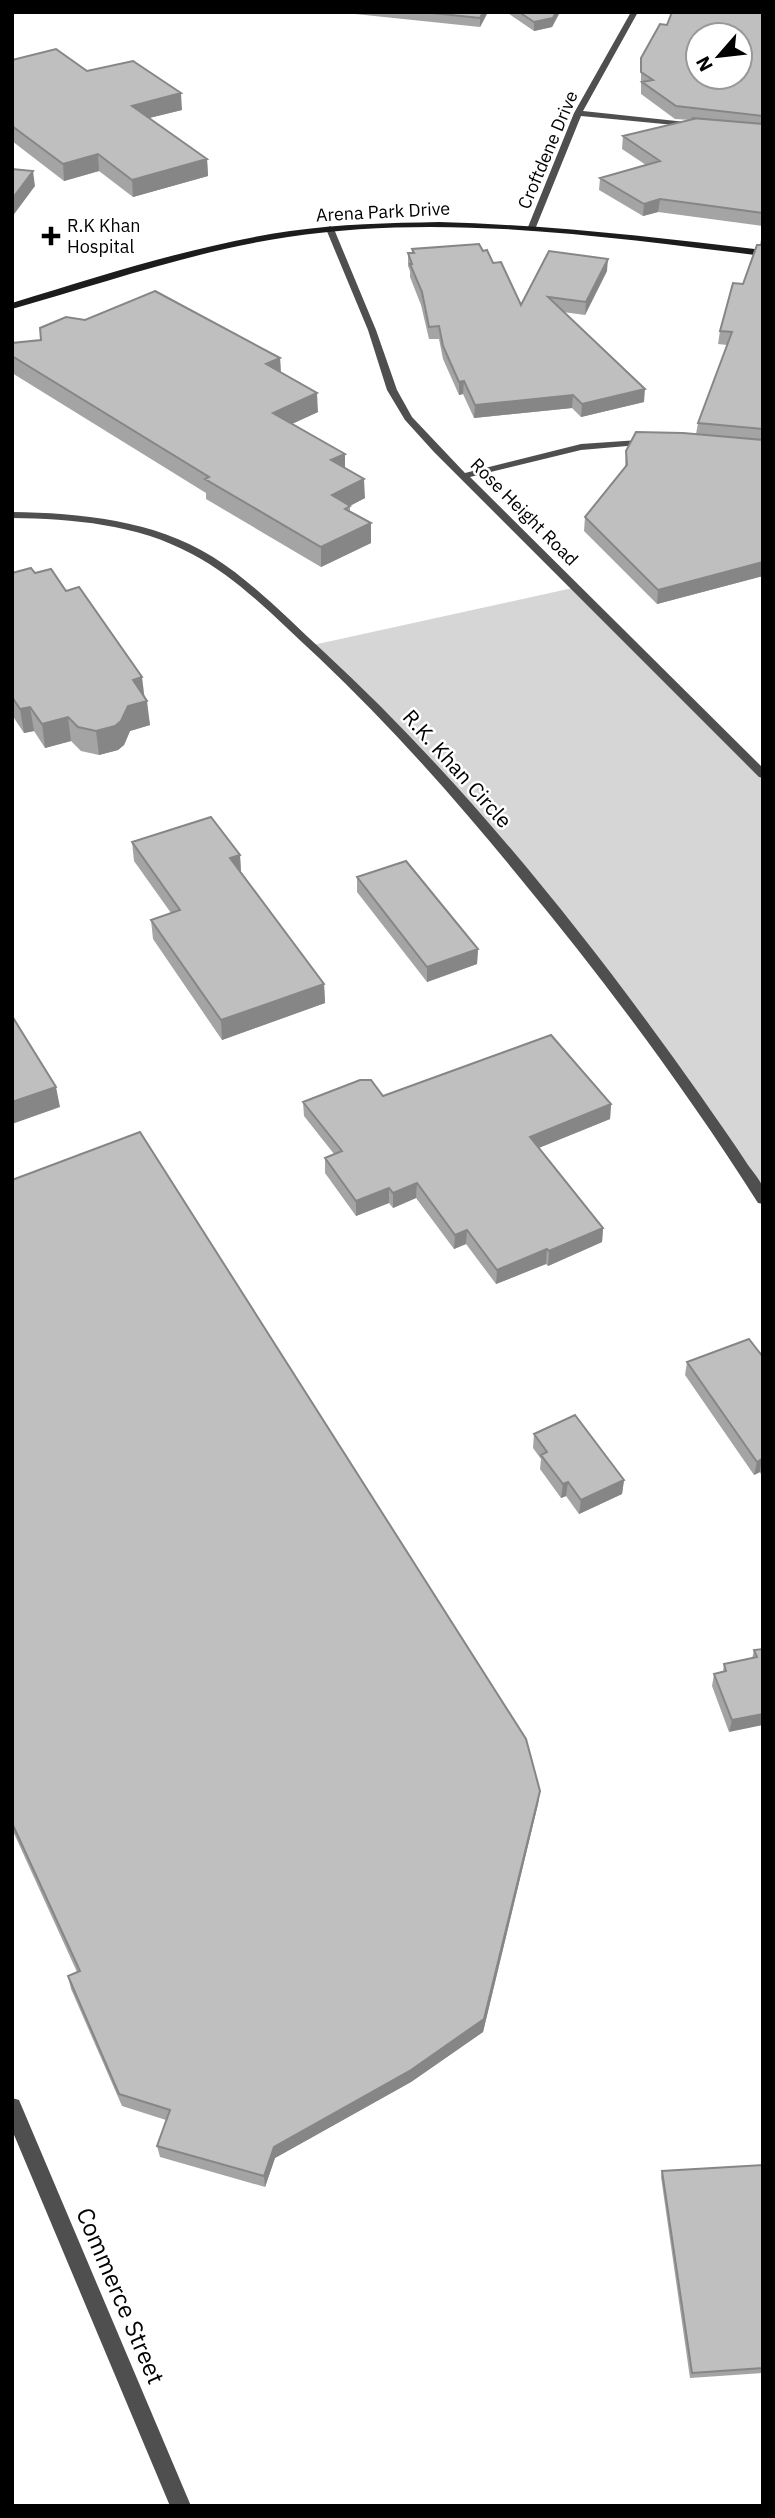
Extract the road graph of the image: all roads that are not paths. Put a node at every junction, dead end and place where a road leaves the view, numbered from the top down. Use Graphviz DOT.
graph roads {
  1 [pos="635,12"];
  2 [pos="578,113"];
  3 [pos="710,127"];
  4 [pos="532,227"];
  5 [pos="330,229"];
  6 [pos="763,253"];
  7 [pos="12,306"];
  8 [pos="657,441"];
  9 [pos="464,477"];
  10 [pos="12,516"];
  11 [pos="763,775"];
  12 [pos="763,1199"];
  13 [pos="12,2106"];
  14 [pos="181,2506"];
  1 -- 2 [label="street, Croftdene Drive"];
  2 -- 3 [label="street"];
  2 -- 4 [label="street, Croftdene Drive"];
  4 -- 5 [label="street, Arena Park Drive"];
  4 -- 6 [label="street, Arena Park Drive"];
  5 -- 7 [label="street, Arena Park Drive"];
  5 -- 9 [label="street, Rose Height Road"];
  8 -- 9 [label="street"];
  9 -- 11 [label="street, Rose Height Road"];
  10 -- 12 [label="street, R.K. Khan Circle"];
  13 -- 14 [label="street, Commerce Street"];
}
